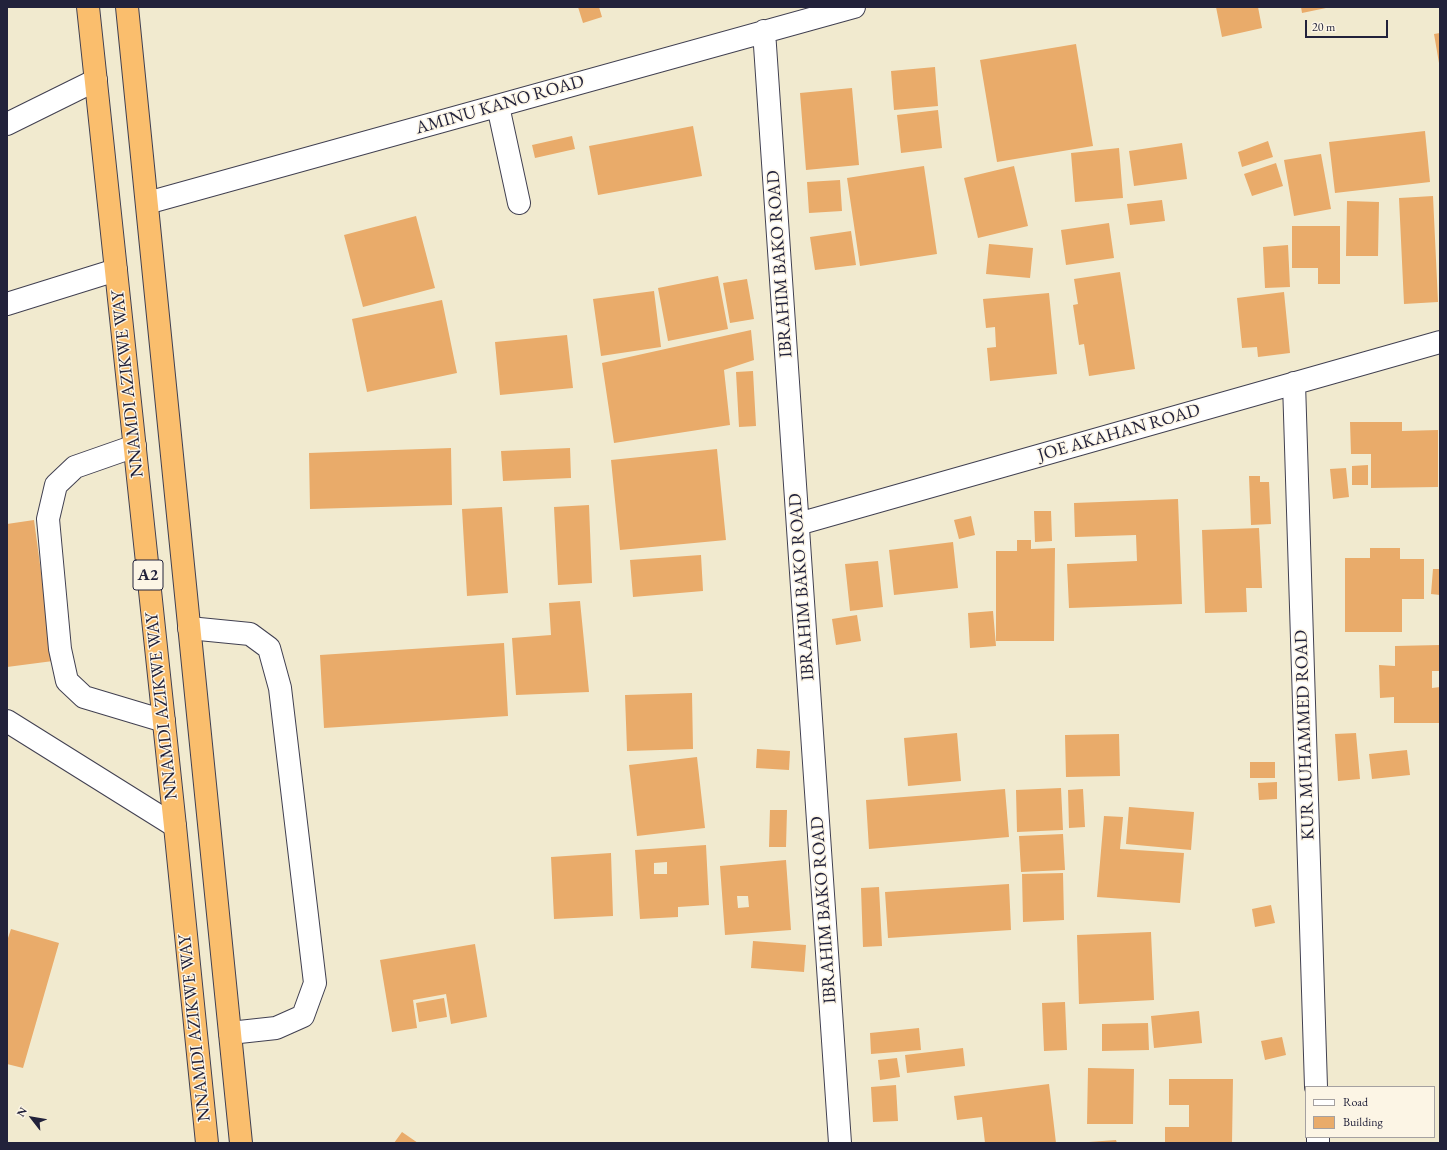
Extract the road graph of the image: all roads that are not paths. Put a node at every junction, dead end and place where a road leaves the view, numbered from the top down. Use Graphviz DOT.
graph roads {
  1 [pos="88,7"];
  2 [pos="127,7"];
  3 [pos="854,7"];
  4 [pos="764,31"];
  5 [pos="96,80"];
  6 [pos="498,106"];
  7 [pos="7,124"];
  8 [pos="147,203"];
  9 [pos="519,203"];
  10 [pos="116,270"];
  11 [pos="7,304"];
  12 [pos="1440,342"];
  13 [pos="1294,384"];
  14 [pos="134,446"];
  15 [pos="798,524"];
  16 [pos="189,628"];
  17 [pos="7,721"];
  18 [pos="164,721"];
  19 [pos="175,826"];
  20 [pos="230,1033"];
  21 [pos="196,1035"];
  22 [pos="1316,1086"];
  23 [pos="207,1143"];
  24 [pos="241,1143"];
  25 [pos="840,1143"];
  1 -- 5 [label="highway, NNAMDI AZIKWE WAY / A2"];
  2 -- 8 [label="highway, NNAMDI AZIKWE WAY / A2"];
  3 -- 4 [label="street, AMINU KANO ROAD"];
  4 -- 6 [label="street, AMINU KANO ROAD"];
  4 -- 15 [label="street, IBRAHIM BAKO ROAD"];
  5 -- 7 [label="street"];
  5 -- 10 [label="highway, NNAMDI AZIKWE WAY / A2"];
  6 -- 8 [label="street, AMINU KANO ROAD"];
  6 -- 9 [label="street"];
  8 -- 16 [label="highway, NNAMDI AZIKWE WAY / A2"];
  10 -- 11 [label="street"];
  10 -- 14 [label="highway, NNAMDI AZIKWE WAY / A2"];
  12 -- 13 [label="street, JOE AKAHAN ROAD"];
  13 -- 15 [label="street, JOE AKAHAN ROAD"];
  13 -- 22 [label="street, KUR MUHAMMED ROAD"];
  14 -- 18 [label="highway, NNAMDI AZIKWE WAY / A2"];
  14 -- 18 [label="street"];
  15 -- 25 [label="street, IBRAHIM BAKO ROAD"];
  16 -- 20 [label="highway, NNAMDI AZIKWE WAY / A2"];
  16 -- 20 [label="street"];
  17 -- 19 [label="street"];
  18 -- 19 [label="highway, NNAMDI AZIKWE WAY / A2"];
  19 -- 21 [label="highway, NNAMDI AZIKWE WAY / A2"];
  20 -- 21 [label="highway"];
  20 -- 24 [label="highway, NNAMDI AZIKWE WAY / A2"];
  21 -- 23 [label="highway, NNAMDI AZIKWE WAY / A2"];
}
